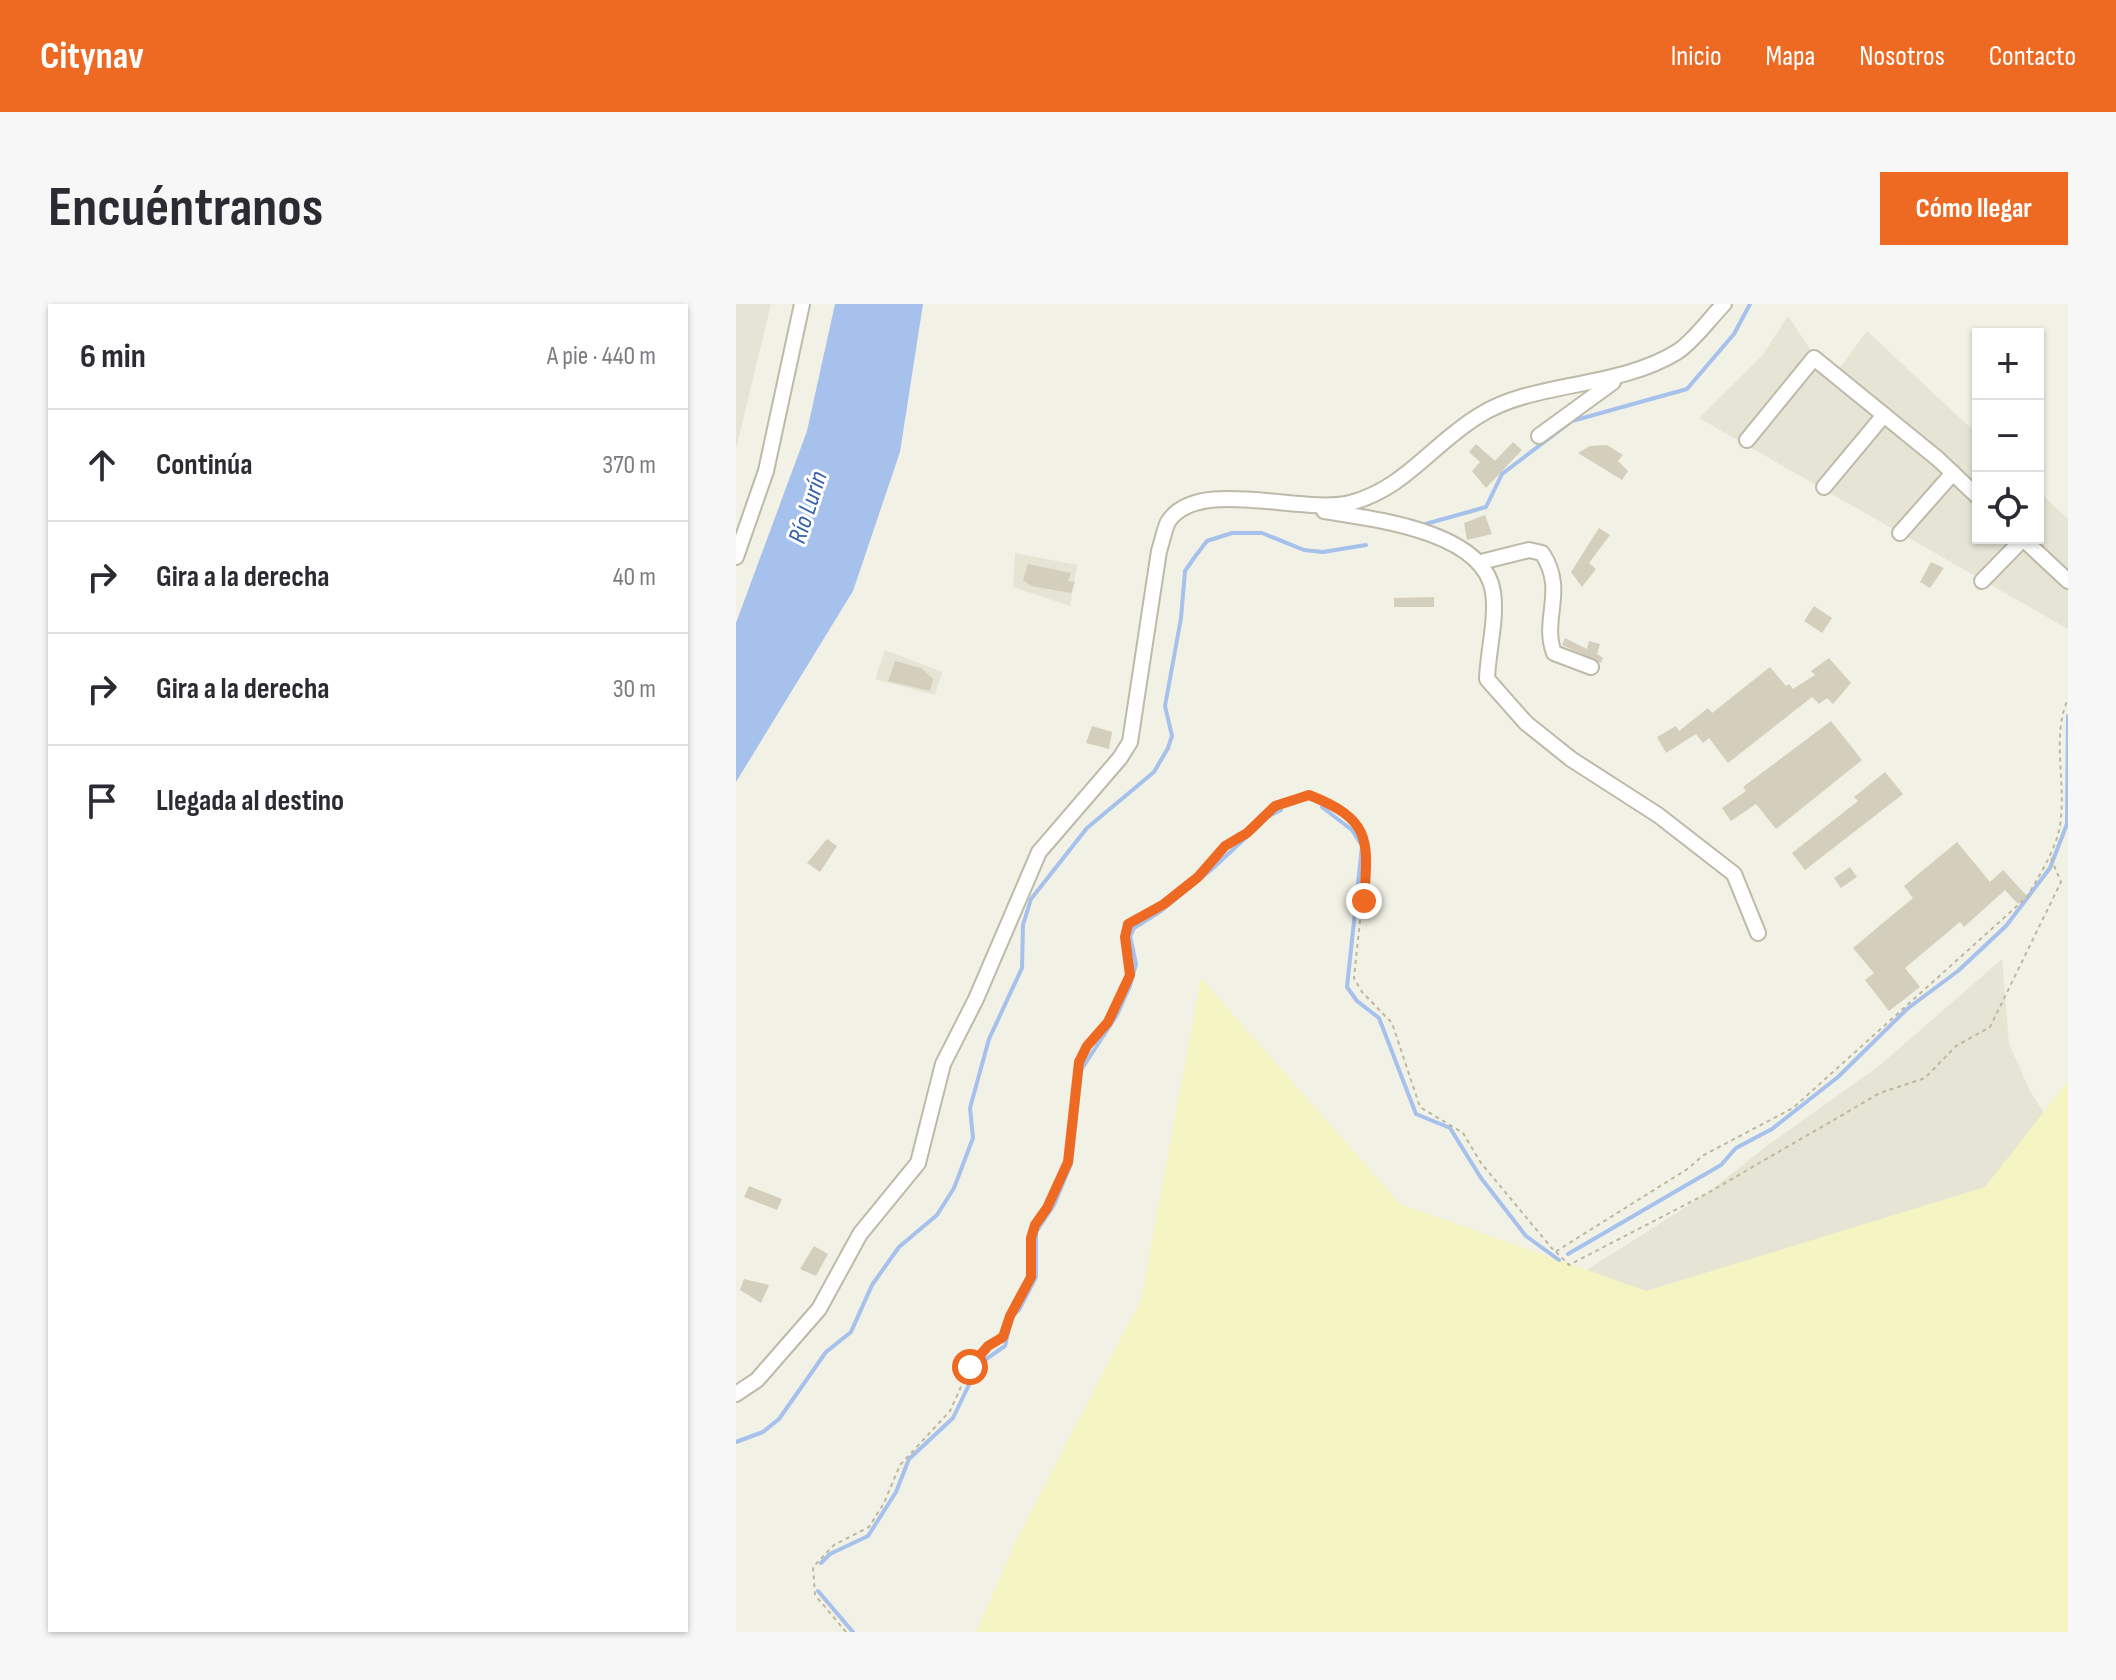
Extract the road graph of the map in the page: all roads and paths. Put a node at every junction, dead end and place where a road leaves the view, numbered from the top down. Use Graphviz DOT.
graph roads {
  1 [pos="802,304"];
  2 [pos="1724,304"];
  3 [pos="1620,377"];
  4 [pos="1884,415"];
  5 [pos="1539,436"];
  6 [pos="1747,440"];
  7 [pos="1953,473"];
  8 [pos="1824,487"];
  9 [pos="1972,491"];
  10 [pos="1296,506"];
  11 [pos="1900,533"];
  12 [pos="2017,544"];
  13 [pos="2027,544"];
  14 [pos="736,557"];
  15 [pos="1481,562"];
  16 [pos="1982,581"];
  17 [pos="2068,581"];
  18 [pos="1591,667"];
  19 [pos="2068,699"];
  20 [pos="2051,857"];
  21 [pos="1758,933"];
  22 [pos="1555,1252"];
  23 [pos="736,1394"];
  24 [pos="846,1632"];
  1 -- 14 [label="street"];
  2 -- 3 [label="street"];
  3 -- 5 [label="street"];
  3 -- 10 [label="street"];
  4 -- 6 [label="street"];
  4 -- 7 [label="street"];
  4 -- 8 [label="street"];
  7 -- 9 [label="street"];
  7 -- 11 [label="street"];
  10 -- 15 [label="street"];
  10 -- 23 [label="street"];
  12 -- 16 [label="street"];
  13 -- 17 [label="street"];
  15 -- 18 [label="street"];
  15 -- 21 [label="street"];
  19 -- 20 [label="path"];
  20 -- 22 [label="path"];
  20 -- 22 [label="path"];
  22 -- 24 [label="path"];
}
